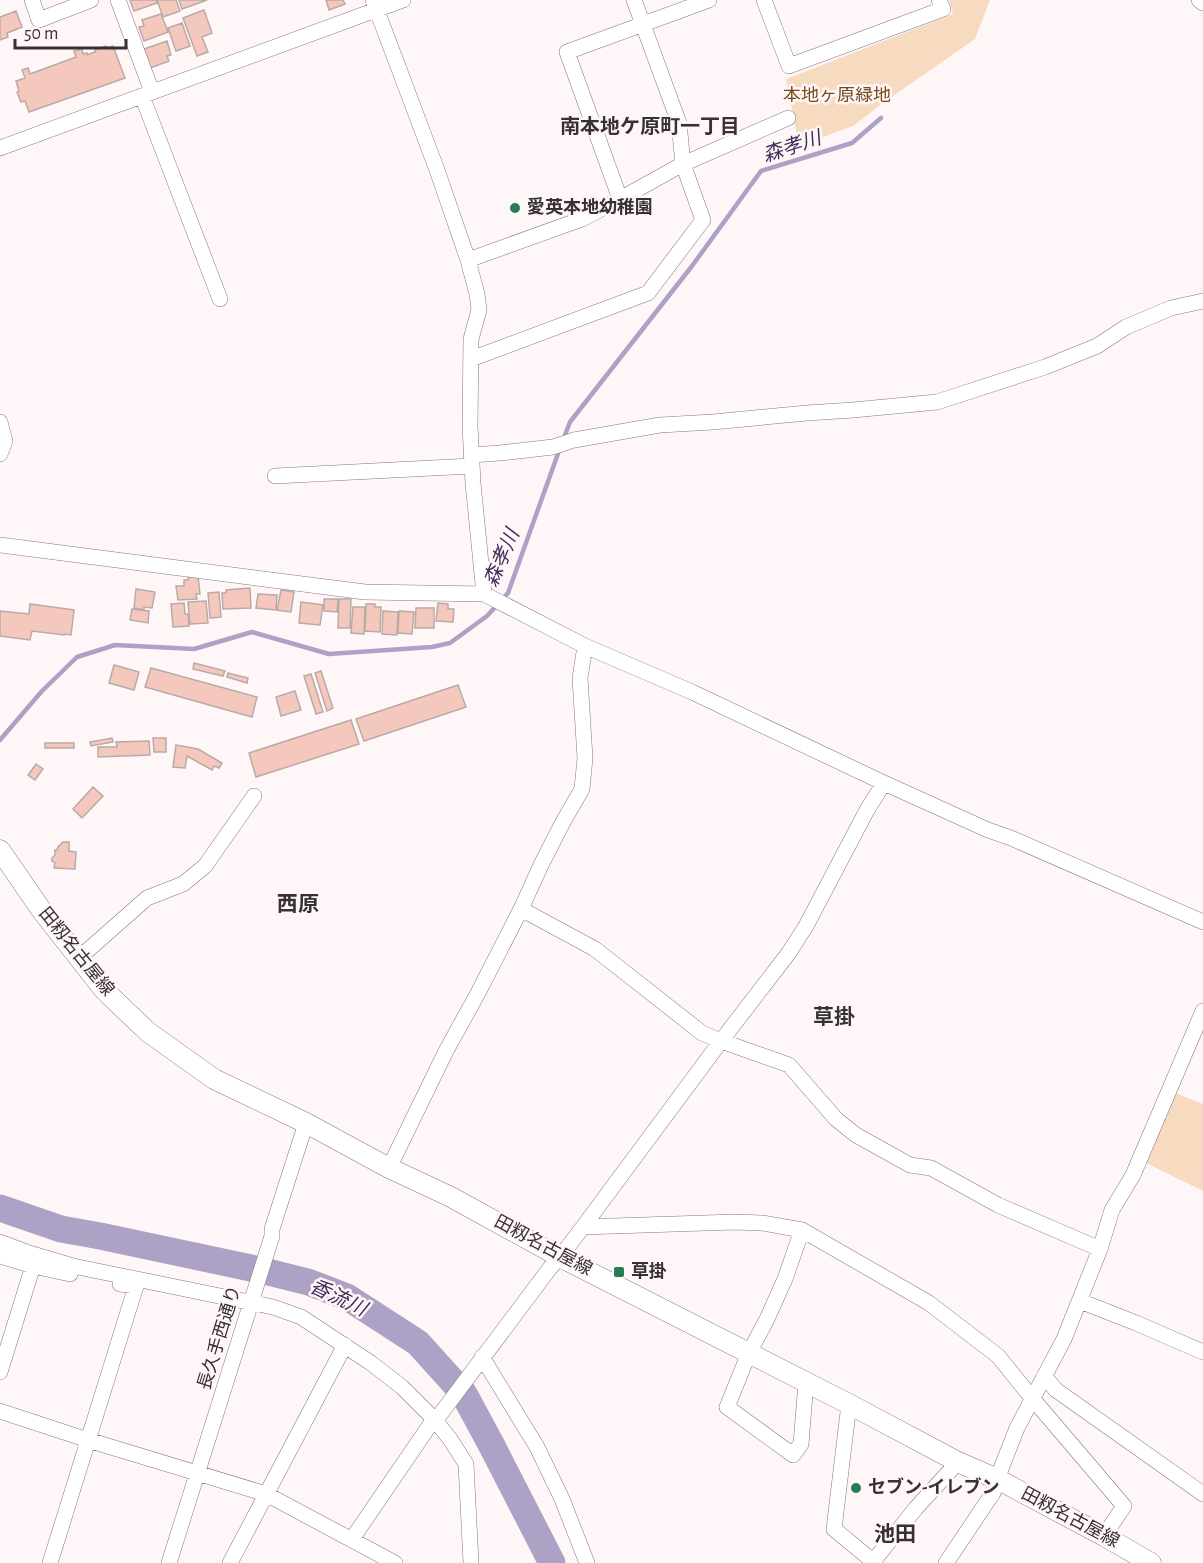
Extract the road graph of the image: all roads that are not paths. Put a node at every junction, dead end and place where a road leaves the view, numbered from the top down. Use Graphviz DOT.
graph roads {
  1 [pos="32,0"];
  2 [pos="91,0"];
  3 [pos="118,0"];
  4 [pos="403,0"];
  5 [pos="634,0"];
  6 [pos="709,0"];
  7 [pos="764,0"];
  8 [pos="939,0"];
  9 [pos="1199,0"];
  10 [pos="1203,3"];
  11 [pos="375,5"];
  12 [pos="643,25"];
  13 [pos="147,94"];
  14 [pos="788,118"];
  15 [pos="0,148"];
  16 [pos="683,164"];
  17 [pos="620,200"];
  18 [pos="468,260"];
  19 [pos="220,299"];
  20 [pos="1203,301"];
  21 [pos="471,358"];
  22 [pos="0,422"];
  23 [pos="0,454"];
  24 [pos="472,461"];
  25 [pos="275,476"];
  26 [pos="0,545"];
  27 [pos="488,596"];
  28 [pos="585,646"];
  29 [pos="884,783"];
  30 [pos="254,796"];
  31 [pos="0,850"];
  32 [pos="521,909"];
  33 [pos="1203,922"];
  34 [pos="79,958"];
  35 [pos="1203,1011"];
  36 [pos="721,1041"];
  37 [pos="306,1124"];
  38 [pos="389,1168"];
  39 [pos="583,1227"];
  40 [pos="802,1230"];
  41 [pos="0,1242"];
  42 [pos="1100,1249"];
  43 [pos="0,1256"];
  44 [pos="560,1257"];
  45 [pos="33,1266"];
  46 [pos="253,1299"];
  47 [pos="1080,1302"];
  48 [pos="345,1345"];
  49 [pos="1203,1352"];
  50 [pos="749,1353"];
  51 [pos="481,1359"];
  52 [pos="1,1366"];
  53 [pos="1044,1376"];
  54 [pos="806,1382"];
  55 [pos="1032,1398"];
  56 [pos="849,1404"];
  57 [pos="0,1411"];
  58 [pos="437,1418"];
  59 [pos="88,1440"];
  60 [pos="958,1462"];
  61 [pos="198,1474"];
  62 [pos="997,1479"];
  63 [pos="266,1494"];
  64 [pos="1203,1494"];
  65 [pos="1104,1536"];
  66 [pos="352,1539"];
  67 [pos="50,1563"];
  68 [pos="169,1563"];
  69 [pos="230,1563"];
  70 [pos="395,1563"];
  71 [pos="471,1563"];
  72 [pos="587,1563"];
  73 [pos="874,1563"];
  74 [pos="946,1563"];
  75 [pos="1150,1563"];
  1 -- 2 [label="street"];
  3 -- 13 [label="street"];
  4 -- 11 [label="street"];
  5 -- 12 [label="street"];
  6 -- 12 [label="street"];
  7 -- 8 [label="street"];
  9 -- 10 [label="street"];
  11 -- 13 [label="street"];
  11 -- 18 [label="street"];
  12 -- 16 [label="street"];
  12 -- 17 [label="street"];
  13 -- 15 [label="street"];
  13 -- 19 [label="street"];
  14 -- 16 [label="street"];
  16 -- 17 [label="street"];
  16 -- 21 [label="street"];
  17 -- 18 [label="street"];
  18 -- 21 [label="street"];
  20 -- 24 [label="street"];
  21 -- 24 [label="street"];
  22 -- 23 [label="street"];
  24 -- 25 [label="street"];
  24 -- 27 [label="street"];
  26 -- 27 [label="street"];
  27 -- 28 [label="street"];
  28 -- 29 [label="street"];
  28 -- 32 [label="street"];
  29 -- 33 [label="street"];
  29 -- 36 [label="street"];
  30 -- 34 [label="street"];
  31 -- 34 [label="main road, 田籾名古屋線"];
  32 -- 36 [label="street"];
  32 -- 38 [label="street"];
  34 -- 37 [label="main road, 田籾名古屋線"];
  35 -- 42 [label="street"];
  36 -- 39 [label="street"];
  36 -- 42 [label="street"];
  37 -- 38 [label="main road, 田籾名古屋線"];
  37 -- 46 [label="street, 長久手西通り"];
  38 -- 44 [label="main road, 田籾名古屋線"];
  39 -- 40 [label="street"];
  39 -- 44 [label="street"];
  40 -- 50 [label="street"];
  40 -- 55 [label="street"];
  41 -- 46 [label="street"];
  42 -- 47 [label="street"];
  43 -- 45 [label="street"];
  44 -- 50 [label="main road, 田籾名古屋線"];
  44 -- 51 [label="street"];
  45 -- 52 [label="street"];
  45 -- 59 [label="street"];
  46 -- 48 [label="street"];
  46 -- 61 [label="street, 長久手西通り"];
  47 -- 49 [label="street"];
  47 -- 53 [label="street"];
  48 -- 58 [label="street"];
  48 -- 63 [label="street"];
  50 -- 54 [label="main road, 田籾名古屋線"];
  50 -- 54 [label="street"];
  51 -- 58 [label="street"];
  51 -- 72 [label="street"];
  53 -- 55 [label="street"];
  53 -- 64 [label="street"];
  54 -- 56 [label="main road, 田籾名古屋線"];
  55 -- 62 [label="street"];
  55 -- 65 [label="street"];
  56 -- 60 [label="main road, 田籾名古屋線"];
  56 -- 73 [label="street"];
  57 -- 59 [label="street"];
  58 -- 66 [label="street"];
  58 -- 71 [label="street"];
  59 -- 61 [label="street"];
  59 -- 67 [label="street"];
  60 -- 62 [label="main road, 田籾名古屋線"];
  60 -- 73 [label="street"];
  61 -- 63 [label="street"];
  61 -- 68 [label="street, 長久手西通り"];
  62 -- 65 [label="main road, 田籾名古屋線"];
  62 -- 74 [label="street"];
  63 -- 66 [label="street"];
  63 -- 69 [label="street"];
  65 -- 75 [label="main road, 田籾名古屋線"];
  66 -- 70 [label="street"];
}
